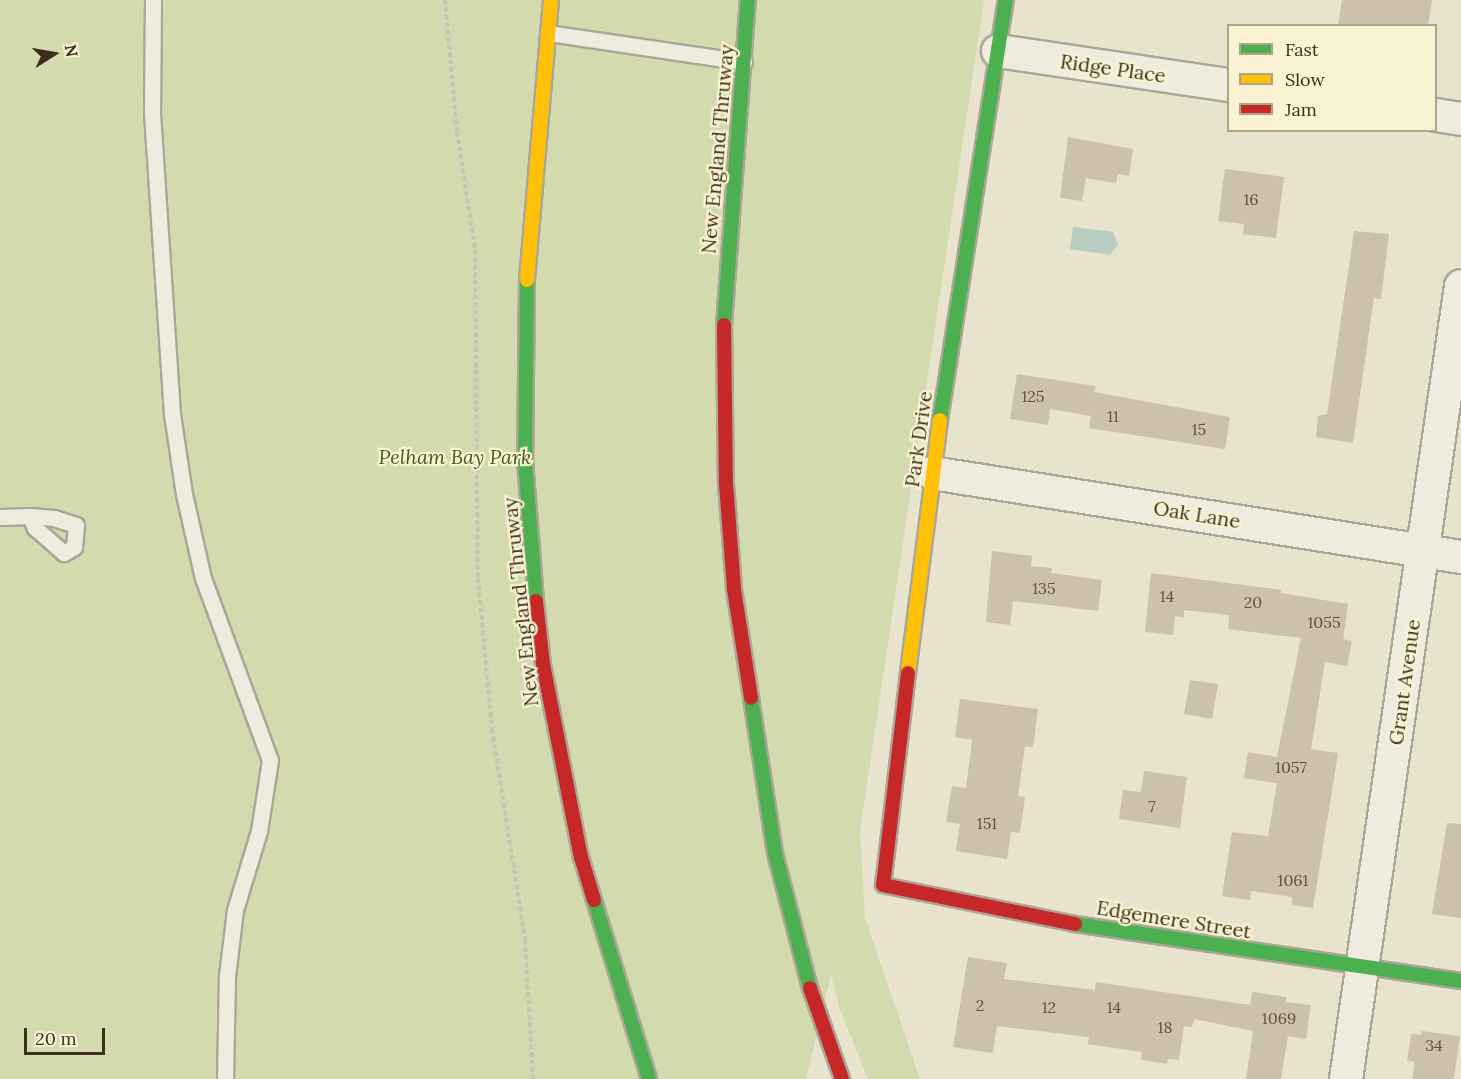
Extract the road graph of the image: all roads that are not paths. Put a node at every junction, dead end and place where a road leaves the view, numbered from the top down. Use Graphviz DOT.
graph roads {
  1 [pos="153,0"];
  2 [pos="551,0"];
  3 [pos="748,0"];
  4 [pos="1006,0"];
  5 [pos="548,33"];
  6 [pos="998,51"];
  7 [pos="744,62"];
  8 [pos="1227,85"];
  9 [pos="1437,115"];
  10 [pos="1461,118"];
  11 [pos="1461,286"];
  12 [pos="932,473"];
  13 [pos="30,516"];
  14 [pos="0,518"];
  15 [pos="1422,551"];
  16 [pos="1461,556"];
  17 [pos="883,885"];
  18 [pos="1363,967"];
  19 [pos="1461,981"];
  20 [pos="225,1079"];
  21 [pos="649,1079"];
  22 [pos="842,1079"];
  23 [pos="1346,1079"];
  1 -- 20 [label="lane"];
  2 -- 5 [label="main road, New England Thruway"];
  3 -- 7 [label="main road, New England Thruway"];
  4 -- 6 [label="main road, Park Drive"];
  5 -- 7 [label="lane"];
  5 -- 21 [label="main road, New England Thruway"];
  6 -- 8 [label="street, Ridge Place"];
  6 -- 12 [label="main road, Park Drive"];
  7 -- 22 [label="main road, New England Thruway"];
  9 -- 10 [label="street"];
  11 -- 15 [label="street, Grant Avenue"];
  12 -- 15 [label="street, Oak Lane"];
  12 -- 17 [label="main road, Park Drive"];
  13 -- 14 [label="lane"];
  15 -- 16 [label="street, Oak Lane"];
  15 -- 18 [label="street, Grant Avenue"];
  17 -- 18 [label="main road, Edgemere Street"];
  18 -- 19 [label="main road, Edgemere Street"];
  18 -- 23 [label="street, Grant Avenue"];
}
